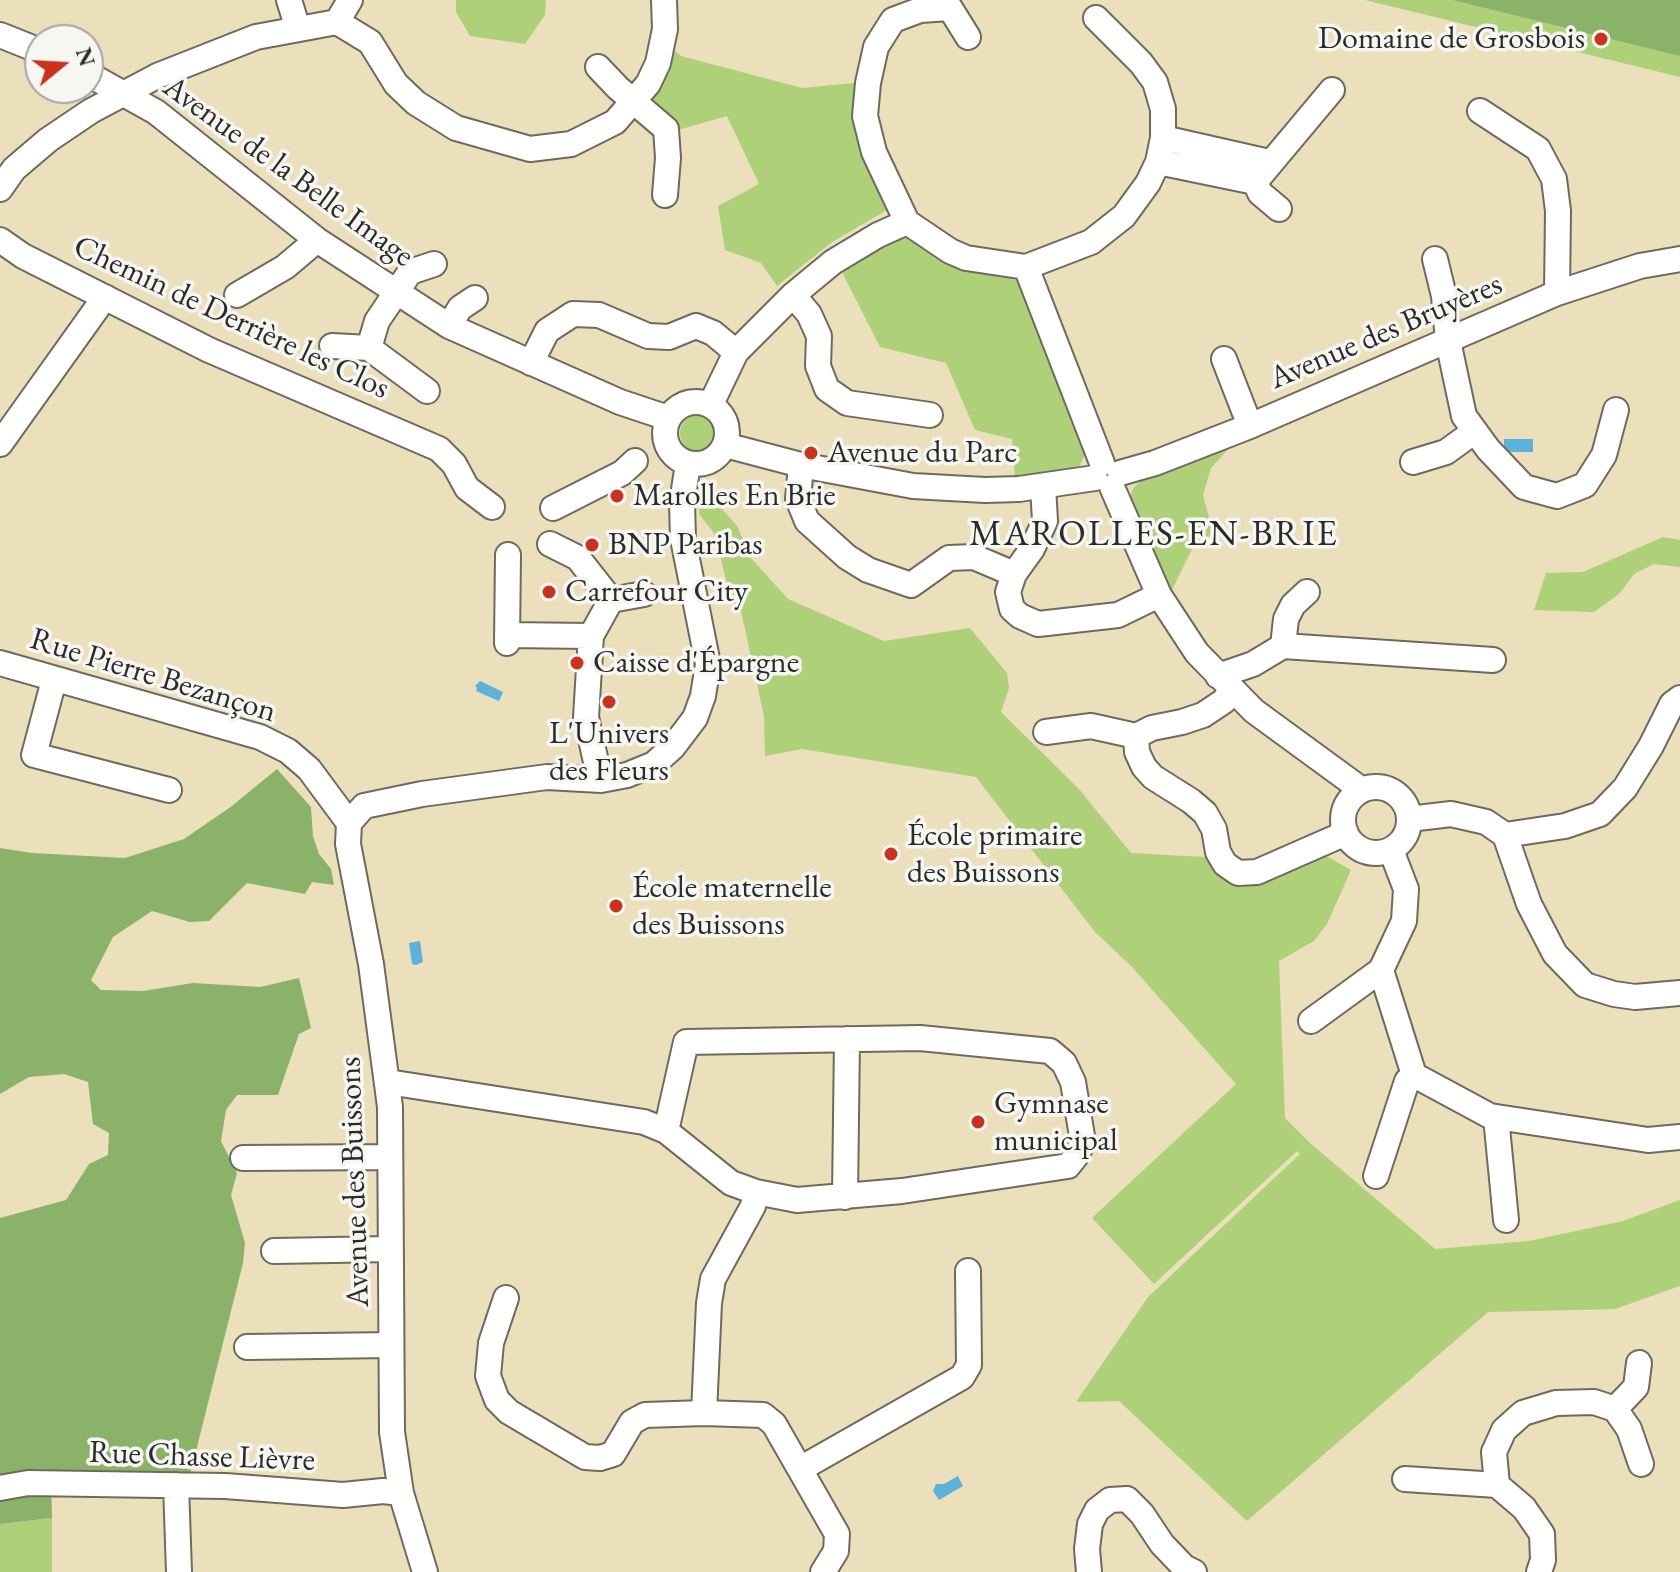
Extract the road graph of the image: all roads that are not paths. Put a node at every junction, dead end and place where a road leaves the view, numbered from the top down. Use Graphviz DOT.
graph roads {
  1 [pos="289,0"];
  2 [pos="350,0"];
  3 [pos="664,0"];
  4 [pos="1096,18"];
  5 [pos="337,22"];
  6 [pos="298,29"];
  7 [pos="0,35"];
  8 [pos="968,37"];
  9 [pos="24,45"];
  10 [pos="598,67"];
  11 [pos="104,83"];
  12 [pos="1332,90"];
  13 [pos="124,94"];
  14 [pos="634,100"];
  15 [pos="1480,111"];
  16 [pos="1163,138"];
  17 [pos="1158,162"];
  18 [pos="1269,162"];
  19 [pos="1255,182"];
  20 [pos="0,189"];
  21 [pos="665,195"];
  22 [pos="1279,209"];
  23 [pos="907,222"];
  24 [pos="0,240"];
  25 [pos="317,240"];
  26 [pos="1435,259"];
  27 [pos="1680,259"];
  28 [pos="434,264"];
  29 [pos="1026,267"];
  30 [pos="398,292"];
  31 [pos="1557,293"];
  32 [pos="237,295"];
  33 [pos="793,295"];
  34 [pos="105,297"];
  35 [pos="475,298"];
  36 [pos="449,326"];
  37 [pos="1448,341"];
  38 [pos="332,346"];
  39 [pos="369,348"];
  40 [pos="736,352"];
  41 [pos="1224,359"];
  42 [pos="531,363"];
  43 [pos="427,391"];
  44 [pos="711,404"];
  45 [pos="1616,410"];
  46 [pos="930,415"];
  47 [pos="668,418"];
  48 [pos="1250,426"];
  49 [pos="1475,431"];
  50 [pos="0,444"];
  51 [pos="725,445"];
  52 [pos="635,461"];
  53 [pos="1413,462"];
  54 [pos="688,464"];
  55 [pos="801,465"];
  56 [pos="1107,475"];
  57 [pos="1043,486"];
  58 [pos="492,507"];
  59 [pos="553,508"];
  60 [pos="550,544"];
  61 [pos="508,555"];
  62 [pos="1014,574"];
  63 [pos="1307,592"];
  64 [pos="644,594"];
  65 [pos="1159,595"];
  66 [pos="611,600"];
  67 [pos="591,636"];
  68 [pos="1283,646"];
  69 [pos="1493,660"];
  70 [pos="0,663"];
  71 [pos="54,680"];
  72 [pos="1225,683"];
  73 [pos="1680,698"];
  74 [pos="1046,732"];
  75 [pos="1136,736"];
  76 [pos="596,762"];
  77 [pos="169,790"];
  78 [pos="1362,790"];
  79 [pos="1409,819"];
  80 [pos="349,823"];
  81 [pos="1346,833"];
  82 [pos="1505,835"];
  83 [pos="1391,850"];
  84 [pos="1381,970"];
  85 [pos="1680,993"];
  86 [pos="1311,1021"];
  87 [pos="847,1039"];
  88 [pos="1414,1075"];
  89 [pos="388,1082"];
  90 [pos="1496,1117"];
  91 [pos="666,1131"];
  92 [pos="1680,1137"];
  93 [pos="390,1157"];
  94 [pos="243,1158"];
  95 [pos="1376,1176"];
  96 [pos="756,1192"];
  97 [pos="845,1197"];
  98 [pos="1506,1220"];
  99 [pos="391,1249"];
  100 [pos="274,1251"];
  101 [pos="968,1271"];
  102 [pos="506,1298"];
  103 [pos="391,1345"];
  104 [pos="247,1347"];
  105 [pos="1639,1363"];
  106 [pos="1615,1409"];
  107 [pos="704,1413"];
  108 [pos="1641,1464"];
  109 [pos="800,1469"];
  110 [pos="1405,1479"];
  111 [pos="176,1485"];
  112 [pos="1497,1485"];
  113 [pos="0,1488"];
  114 [pos="401,1493"];
  115 [pos="179,1572"];
  116 [pos="425,1572"];
  117 [pos="823,1572"];
  118 [pos="1089,1572"];
  119 [pos="1194,1572"];
  120 [pos="1539,1572"];
  1 -- 6 [label="street"];
  2 -- 5 [label="street"];
  3 -- 14 [label="street"];
  4 -- 16 [label="street"];
  5 -- 6 [label="street"];
  5 -- 14 [label="street"];
  6 -- 13 [label="street"];
  7 -- 9 [label="street"];
  8 -- 23 [label="street"];
  10 -- 14 [label="street"];
  11 -- 13 [label="street, Avenue de la Belle Image"];
  12 -- 18 [label="street"];
  13 -- 20 [label="street"];
  13 -- 25 [label="street, Avenue de la Belle Image"];
  14 -- 21 [label="street"];
  15 -- 31 [label="street"];
  16 -- 17 [label="street"];
  16 -- 18 [label="street"];
  17 -- 19 [label="street"];
  17 -- 29 [label="street"];
  18 -- 19 [label="street"];
  19 -- 22 [label="street"];
  23 -- 29 [label="street"];
  23 -- 33 [label="street"];
  24 -- 34 [label="street, Chemin de Derrière les Clos"];
  25 -- 30 [label="street, Avenue de la Belle Image"];
  25 -- 32 [label="street"];
  26 -- 37 [label="street"];
  27 -- 31 [label="street, Avenue des Bruyères"];
  28 -- 30 [label="street"];
  29 -- 56 [label="street"];
  30 -- 36 [label="street, Avenue de la Belle Image"];
  30 -- 39 [label="street"];
  31 -- 37 [label="street, Avenue des Bruyères"];
  33 -- 40 [label="street"];
  33 -- 46 [label="street"];
  34 -- 50 [label="street"];
  34 -- 58 [label="street, Chemin de Derrière les Clos"];
  35 -- 36 [label="street"];
  36 -- 42 [label="street, Avenue de la Belle Image"];
  37 -- 48 [label="street, Avenue des Bruyères"];
  37 -- 49 [label="street"];
  38 -- 39 [label="street"];
  39 -- 43 [label="street"];
  40 -- 42 [label="street"];
  40 -- 44 [label="street"];
  41 -- 48 [label="street"];
  42 -- 47 [label="street, Avenue de la Belle Image"];
  44 -- 47 [label="street"];
  44 -- 51 [label="street"];
  45 -- 49 [label="street"];
  47 -- 54 [label="street"];
  48 -- 56 [label="street, Avenue des Bruyères"];
  49 -- 53 [label="street"];
  51 -- 54 [label="street"];
  51 -- 55 [label="street, Avenue des Bruyères"];
  52 -- 59 [label="street"];
  54 -- 80 [label="street"];
  55 -- 57 [label="street, Avenue des Bruyères"];
  55 -- 62 [label="street"];
  56 -- 57 [label="street, Avenue des Bruyères"];
  56 -- 65 [label="street"];
  57 -- 62 [label="street"];
  60 -- 66 [label="street"];
  61 -- 67 [label="street"];
  62 -- 65 [label="street"];
  63 -- 68 [label="street"];
  64 -- 66 [label="street"];
  65 -- 72 [label="street"];
  66 -- 67 [label="street"];
  67 -- 76 [label="street"];
  68 -- 69 [label="street"];
  68 -- 72 [label="street"];
  70 -- 71 [label="street, Rue Pierre Bezançon"];
  71 -- 77 [label="street"];
  71 -- 80 [label="street, Rue Pierre Bezançon"];
  72 -- 75 [label="street"];
  72 -- 78 [label="street"];
  73 -- 82 [label="street"];
  74 -- 75 [label="street"];
  75 -- 81 [label="street"];
  78 -- 79 [label="street"];
  78 -- 81 [label="street"];
  79 -- 82 [label="street"];
  79 -- 83 [label="street"];
  80 -- 89 [label="street, Avenue des Buissons"];
  81 -- 83 [label="street"];
  82 -- 85 [label="street"];
  83 -- 84 [label="street"];
  84 -- 86 [label="street"];
  84 -- 88 [label="street"];
  87 -- 91 [label="street"];
  87 -- 97 [label="street"];
  87 -- 97 [label="street"];
  88 -- 90 [label="street"];
  88 -- 95 [label="street"];
  89 -- 91 [label="street"];
  89 -- 93 [label="street, Avenue des Buissons"];
  90 -- 92 [label="street"];
  90 -- 98 [label="street"];
  91 -- 96 [label="street"];
  93 -- 94 [label="street"];
  93 -- 99 [label="street, Avenue des Buissons"];
  96 -- 97 [label="street"];
  96 -- 107 [label="street"];
  99 -- 100 [label="street"];
  99 -- 103 [label="street, Avenue des Buissons"];
  101 -- 109 [label="street"];
  102 -- 107 [label="street"];
  103 -- 104 [label="street"];
  103 -- 114 [label="street, Avenue des Buissons"];
  105 -- 106 [label="street"];
  106 -- 108 [label="street"];
  106 -- 112 [label="street"];
  107 -- 109 [label="street"];
  109 -- 117 [label="street"];
  110 -- 112 [label="street"];
  111 -- 113 [label="street, Rue Chasse Lièvre"];
  111 -- 114 [label="street, Rue Chasse Lièvre"];
  111 -- 115 [label="street"];
  112 -- 120 [label="street"];
  114 -- 116 [label="street, Avenue des Buissons"];
  118 -- 119 [label="street"];
}
